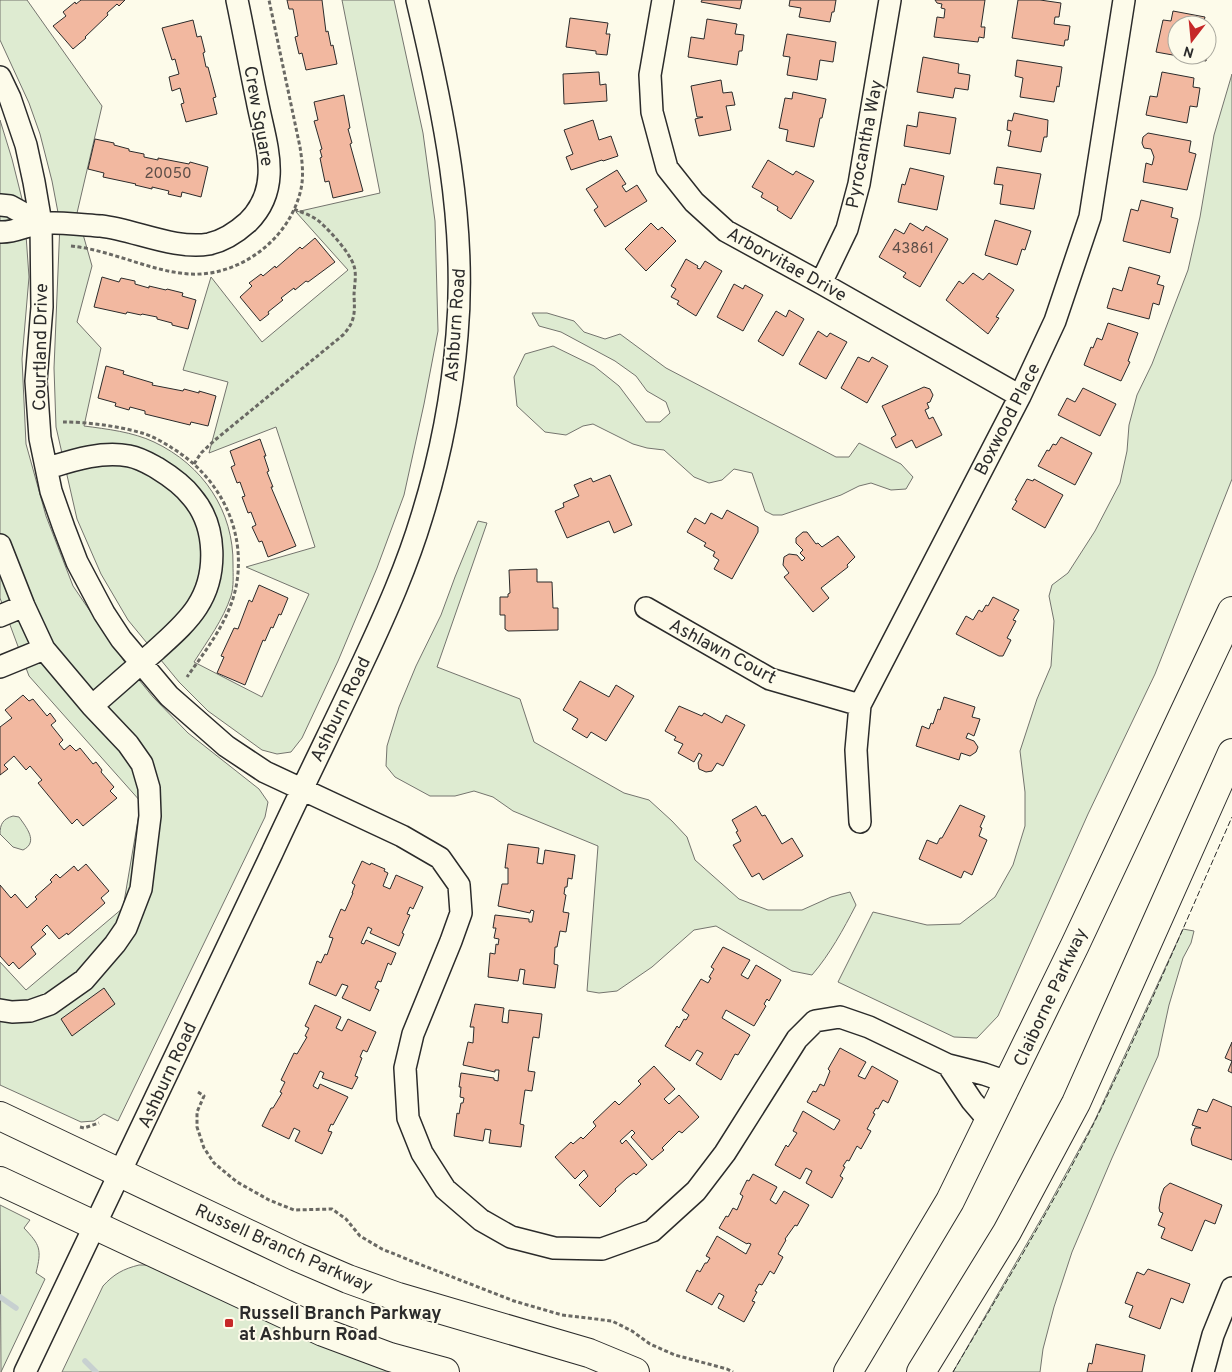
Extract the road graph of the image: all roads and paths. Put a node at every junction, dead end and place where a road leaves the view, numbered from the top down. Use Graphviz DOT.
graph roads {
  1 [pos="237,0"];
  2 [pos="269,0"];
  3 [pos="417,0"];
  4 [pos="663,0"];
  5 [pos="890,0"];
  6 [pos="1124,0"];
  7 [pos="0,77"];
  8 [pos="0,206"];
  9 [pos="294,209"];
  10 [pos="41,223"];
  11 [pos="0,232"];
  12 [pos="69,246"];
  13 [pos="821,283"];
  14 [pos="1020,396"];
  15 [pos="194,464"];
  16 [pos="48,468"];
  17 [pos="0,545"];
  18 [pos="24,606"];
  19 [pos="646,608"];
  20 [pos="1232,611"];
  21 [pos="0,616"];
  22 [pos="44,649"];
  23 [pos="141,663"];
  24 [pos="0,667"];
  25 [pos="860,705"];
  26 [pos="92,706"];
  27 [pos="1232,753"];
  28 [pos="302,790"];
  29 [pos="860,822"];
  30 [pos="0,1010"];
  31 [pos="948,1065"];
  32 [pos="1010,1082"];
  33 [pos="198,1092"];
  34 [pos="0,1116"];
  35 [pos="990,1122"];
  36 [pos="121,1173"];
  37 [pos="0,1180"];
  38 [pos="96,1225"];
  39 [pos="1232,1288"];
  40 [pos="388,1364"];
  41 [pos="25,1372"];
  42 [pos="445,1372"];
  43 [pos="636,1372"];
  44 [pos="733,1372"];
  45 [pos="848,1372"];
  46 [pos="921,1372"];
  47 [pos="1203,1372"];
  1 -- 10 [label="street, Crew Square"];
  2 -- 9 [label="path"];
  3 -- 28 [label="street, Ashburn Road"];
  4 -- 13 [label="street, Arborvitae Drive"];
  5 -- 13 [label="street, Pyrocantha Way"];
  6 -- 14 [label="street, Boxwood Place"];
  7 -- 10 [label="street, Courtland Drive"];
  8 -- 10 [label="street"];
  9 -- 12 [label="path"];
  9 -- 15 [label="path"];
  10 -- 11 [label="street"];
  10 -- 16 [label="street, Courtland Drive"];
  13 -- 14 [label="street, Arborvitae Drive"];
  14 -- 25 [label="street, Boxwood Place"];
  16 -- 23 [label="street, Courtland Drive"];
  16 -- 23 [label="street"];
  17 -- 18 [label="street"];
  18 -- 21 [label="street"];
  18 -- 22 [label="street"];
  19 -- 25 [label="street, Ashlawn Court"];
  20 -- 32 [label="main road, Claiborne Parkway"];
  22 -- 24 [label="street"];
  22 -- 26 [label="street"];
  23 -- 26 [label="street"];
  23 -- 28 [label="street, Courtland Drive"];
  25 -- 29 [label="street, Boxwood Place"];
  26 -- 30 [label="street"];
  27 -- 46 [label="main road"];
  28 -- 31 [label="street, Courtland Drive"];
  28 -- 36 [label="street, Ashburn Road"];
  31 -- 32 [label="street, Courtland Drive"];
  31 -- 35 [label="street"];
  32 -- 35 [label="main road, Claiborne Parkway"];
  33 -- 44 [label="path"];
  34 -- 36 [label="main road, Russell Branch Parkway"];
  35 -- 45 [label="main road, Claiborne Parkway"];
  36 -- 38 [label="street, Ashburn Road"];
  36 -- 43 [label="main road, Russell Branch Parkway"];
  37 -- 38 [label="main road"];
  38 -- 40 [label="main road"];
  38 -- 41 [label="street, Ashburn Road"];
  39 -- 47 [label="street"];
  40 -- 42 [label="main road"];
}
